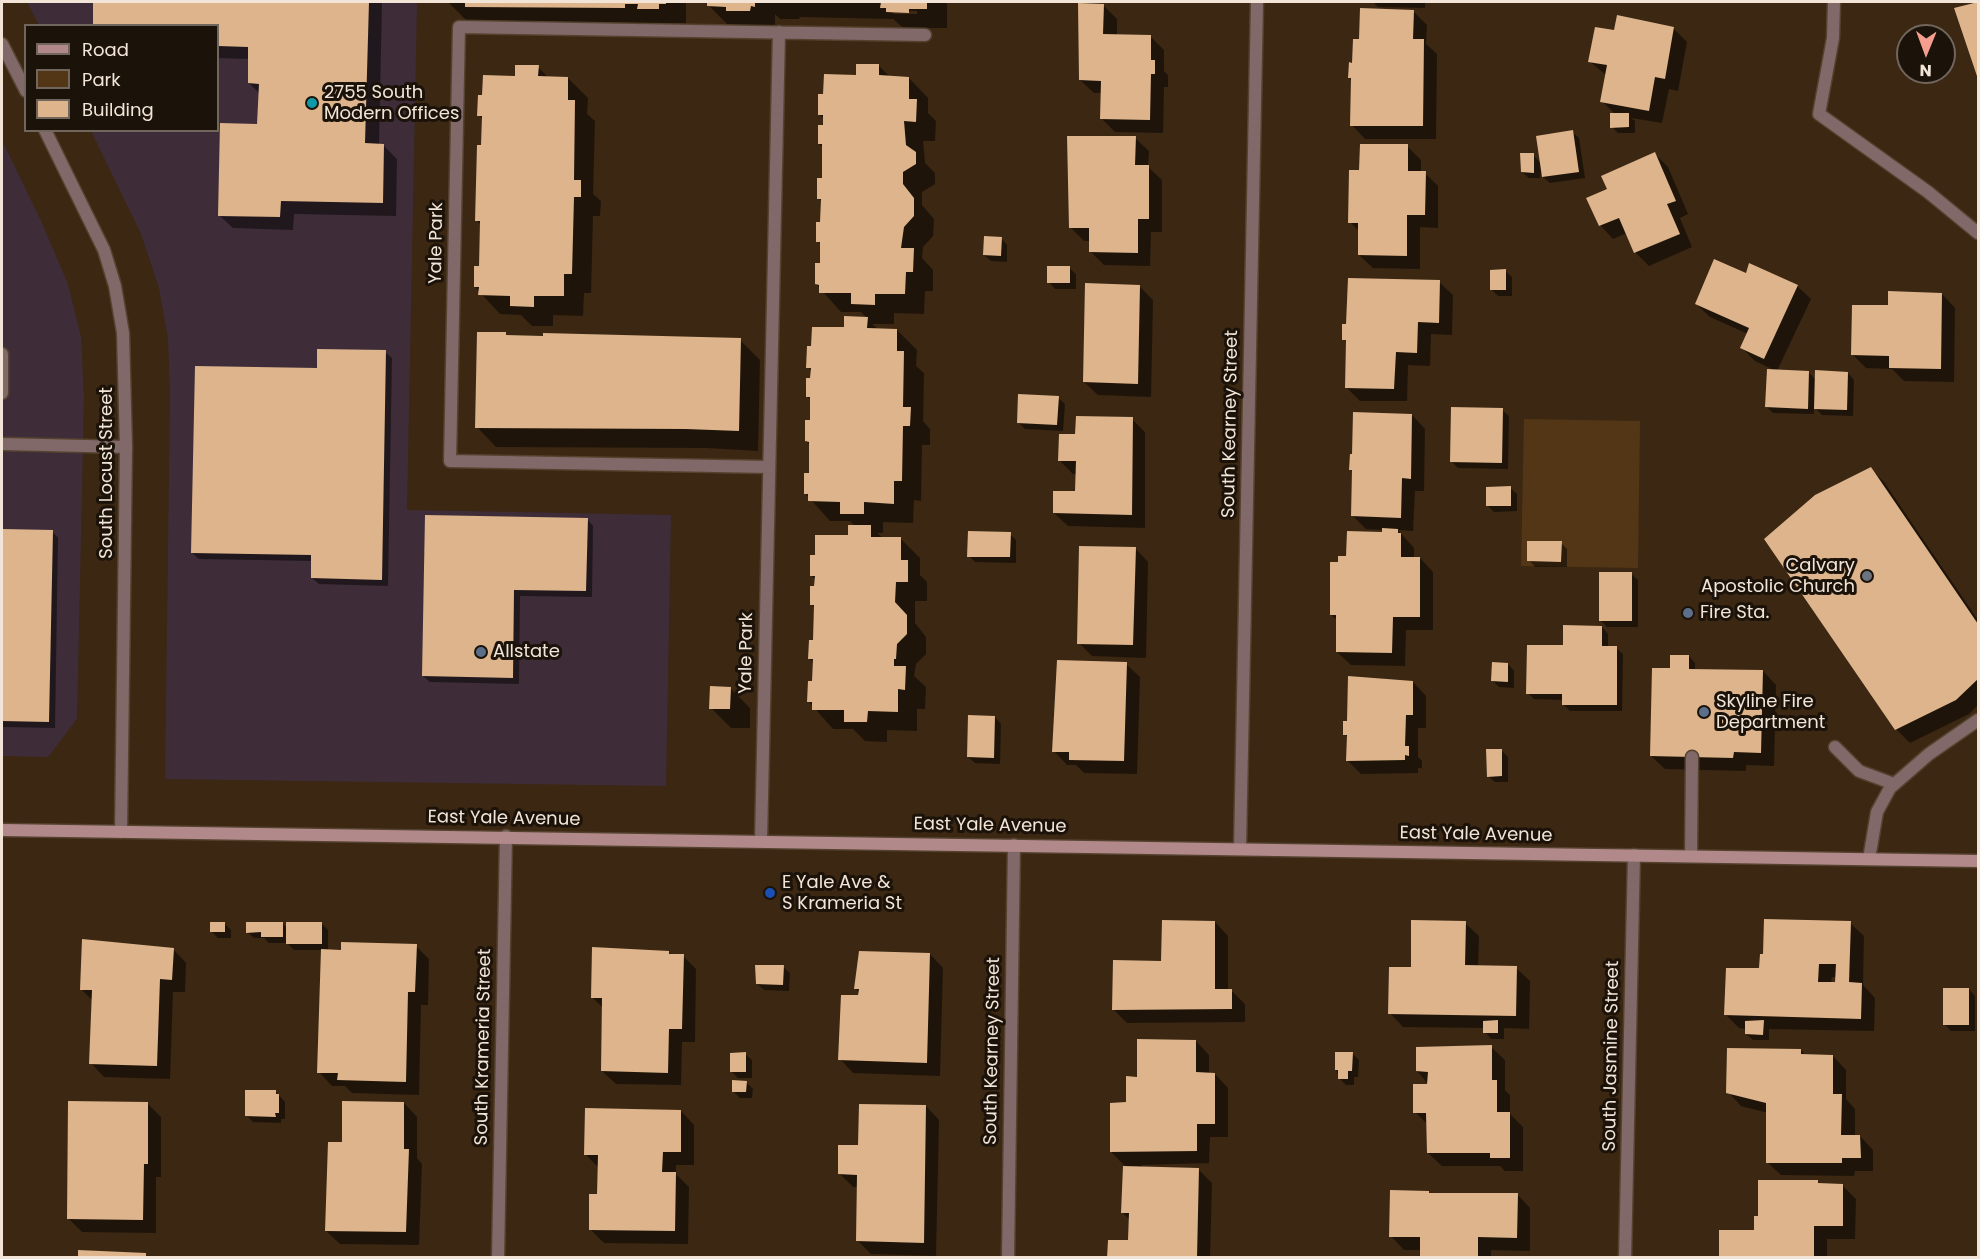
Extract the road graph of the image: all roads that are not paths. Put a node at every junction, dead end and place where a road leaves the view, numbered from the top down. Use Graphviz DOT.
graph roads {
  1 [pos="1257,2"];
  2 [pos="1834,2"];
  3 [pos="778,32"];
  4 [pos="925,35"];
  5 [pos="2,44"];
  6 [pos="24,87"];
  7 [pos="46,132"];
  8 [pos="1978,232"];
  9 [pos="2,354"];
  10 [pos="2,393"];
  11 [pos="2,444"];
  12 [pos="126,447"];
  13 [pos="769,467"];
  14 [pos="1978,720"];
  15 [pos="1835,747"];
  16 [pos="1692,757"];
  17 [pos="1894,784"];
  18 [pos="2,830"];
  19 [pos="121,832"];
  20 [pos="506,836"];
  21 [pos="761,841"];
  22 [pos="1014,844"];
  23 [pos="1240,848"];
  24 [pos="1634,855"];
  25 [pos="1691,856"];
  26 [pos="1869,859"];
  27 [pos="1978,861"];
  28 [pos="498,1257"];
  29 [pos="1008,1257"];
  30 [pos="1625,1257"];
  1 -- 23 [label="street, South Kearney Street"];
  2 -- 8 [label="street"];
  3 -- 4 [label="street, Yale Park"];
  3 -- 13 [label="street, Yale Park"];
  3 -- 13 [label="street, Yale Park"];
  5 -- 6 [label="street"];
  7 -- 12 [label="street, South Locust Street"];
  9 -- 10 [label="street"];
  11 -- 12 [label="street"];
  12 -- 19 [label="street, South Locust Street"];
  13 -- 21 [label="street, Yale Park"];
  14 -- 17 [label="street"];
  15 -- 17 [label="street"];
  16 -- 25 [label="street"];
  17 -- 26 [label="street"];
  18 -- 19 [label="main road, East Yale Avenue"];
  19 -- 20 [label="main road, East Yale Avenue"];
  20 -- 21 [label="main road, East Yale Avenue"];
  20 -- 28 [label="street, South Krameria Street"];
  21 -- 22 [label="main road, East Yale Avenue"];
  22 -- 23 [label="main road, East Yale Avenue"];
  22 -- 29 [label="street, South Kearney Street"];
  23 -- 24 [label="main road, East Yale Avenue"];
  24 -- 25 [label="main road, East Yale Avenue"];
  24 -- 30 [label="street, South Jasmine Street"];
  25 -- 26 [label="main road, East Yale Avenue"];
  26 -- 27 [label="main road, East Yale Avenue"];
}
